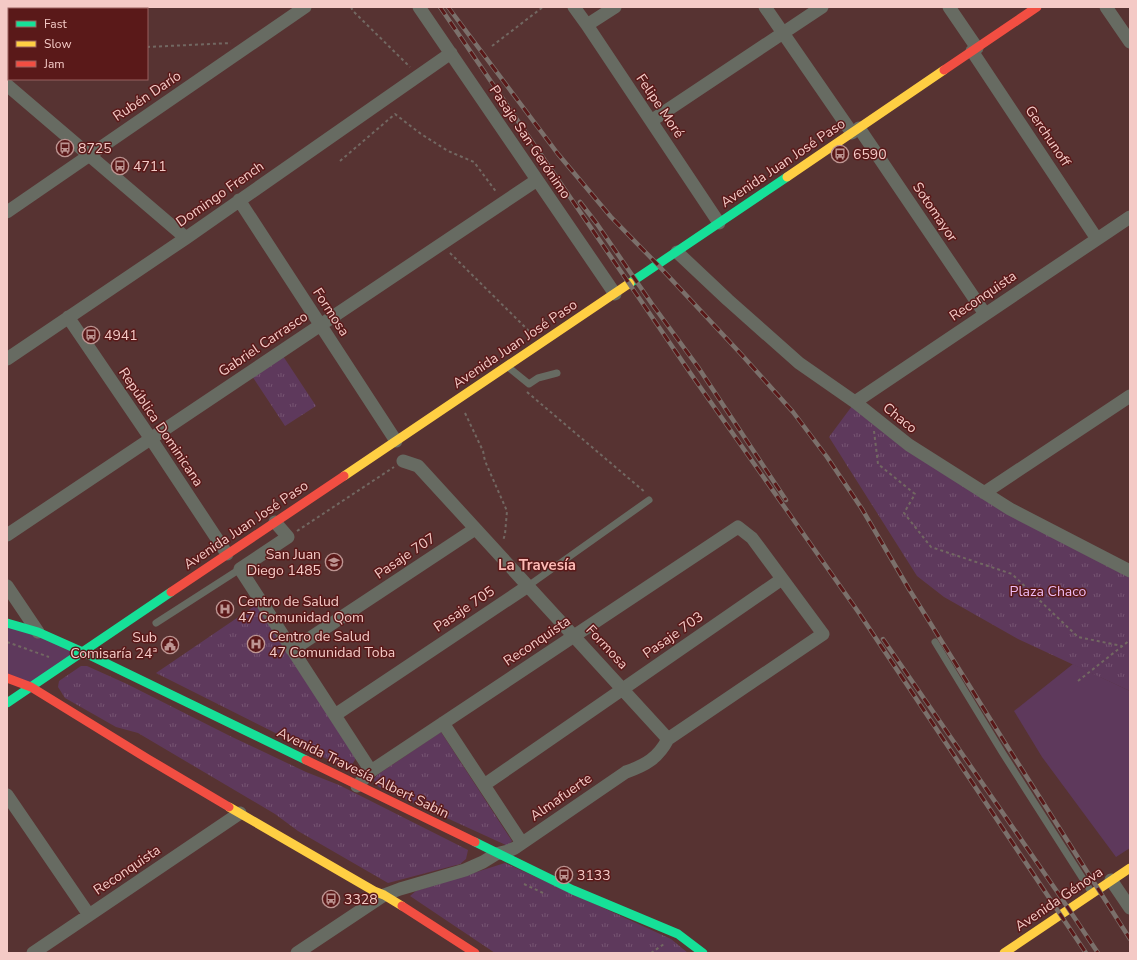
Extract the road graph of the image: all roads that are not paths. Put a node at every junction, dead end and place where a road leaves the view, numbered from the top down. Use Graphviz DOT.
graph roads {
  1 [pos="305,7"];
  2 [pos="419,7"];
  3 [pos="574,7"];
  4 [pos="615,7"];
  5 [pos="765,7"];
  6 [pos="822,7"];
  7 [pos="949,7"];
  8 [pos="1037,7"];
  9 [pos="1106,7"];
  10 [pos="587,25"];
  11 [pos="783,33"];
  12 [pos="1130,42"];
  13 [pos="974,50"];
  14 [pos="450,53"];
  15 [pos="7,85"];
  16 [pos="651,121"];
  17 [pos="855,131"];
  18 [pos="90,155"];
  19 [pos="537,180"];
  20 [pos="239,200"];
  21 [pos="7,212"];
  22 [pos="1130,217"];
  23 [pos="719,223"];
  24 [pos="186,238"];
  25 [pos="1097,239"];
  26 [pos="677,252"];
  27 [pos="614,294"];
  28 [pos="985,314"];
  29 [pos="68,317"];
  30 [pos="320,325"];
  31 [pos="7,359"];
  32 [pos="508,366"];
  33 [pos="557,373"];
  34 [pos="1130,396"];
  35 [pos="854,402"];
  36 [pos="151,439"];
  37 [pos="396,441"];
  38 [pos="403,461"];
  39 [pos="984,493"];
  40 [pos="649,500"];
  41 [pos="275,522"];
  42 [pos="475,528"];
  43 [pos="7,535"];
  44 [pos="228,554"];
  45 [pos="240,569"];
  46 [pos="1130,571"];
  47 [pos="782,580"];
  48 [pos="7,586"];
  49 [pos="528,586"];
  50 [pos="7,623"];
  51 [pos="156,623"];
  52 [pos="38,632"];
  53 [pos="574,636"];
  54 [pos="935,642"];
  55 [pos="292,650"];
  56 [pos="83,652"];
  57 [pos="7,678"];
  58 [pos="31,687"];
  59 [pos="623,689"];
  60 [pos="7,702"];
  61 [pos="335,715"];
  62 [pos="443,723"];
  63 [pos="668,739"];
  64 [pos="371,771"];
  65 [pos="484,785"];
  66 [pos="357,786"];
  67 [pos="7,795"];
  68 [pos="240,813"];
  69 [pos="522,843"];
  70 [pos="496,854"];
  71 [pos="1130,868"];
  72 [pos="1111,880"];
  73 [pos="1092,893"];
  74 [pos="384,895"];
  75 [pos="1130,908"];
  76 [pos="89,915"];
  77 [pos="33,953"];
  78 [pos="297,953"];
  79 [pos="475,953"];
  80 [pos="703,953"];
  81 [pos="1004,953"];
  1 -- 18 [label="street, Rubén Darío"];
  2 -- 14 [label="street, Pasaje San Gerónimo"];
  3 -- 10 [label="street, Felipe Moré"];
  4 -- 10 [label="street"];
  5 -- 11 [label="street, Sotomayor"];
  6 -- 11 [label="street"];
  7 -- 13 [label="street, Gerchunoff"];
  8 -- 13 [label="main road, Avenida Juan José Paso"];
  9 -- 12 [label="street"];
  10 -- 16 [label="street, Felipe Moré"];
  11 -- 16 [label="street"];
  11 -- 17 [label="street, Sotomayor"];
  13 -- 17 [label="main road, Avenida Juan José Paso"];
  13 -- 25 [label="street, Gerchunoff"];
  14 -- 19 [label="street, Pasaje San Gerónimo"];
  14 -- 20 [label="street, Domingo French"];
  15 -- 18 [label="street"];
  16 -- 23 [label="street, Felipe Moré"];
  17 -- 23 [label="main road, Avenida Juan José Paso"];
  17 -- 28 [label="street, Sotomayor"];
  18 -- 21 [label="street, Rubén Darío"];
  18 -- 24 [label="street"];
  19 -- 27 [label="street, Pasaje San Gerónimo"];
  19 -- 30 [label="street, Gabriel Carrasco"];
  20 -- 24 [label="street, Domingo French"];
  20 -- 30 [label="street, Formosa"];
  22 -- 25 [label="street, Reconquista"];
  23 -- 26 [label="main road, Avenida Juan José Paso"];
  24 -- 29 [label="street, Domingo French"];
  25 -- 28 [label="street, Reconquista"];
  26 -- 27 [label="main road, Avenida Juan José Paso"];
  26 -- 35 [label="street, Chaco"];
  27 -- 32 [label="main road, Avenida Juan José Paso"];
  28 -- 35 [label="street, Reconquista"];
  29 -- 31 [label="street, Domingo French"];
  29 -- 36 [label="street, República Dominicana"];
  30 -- 36 [label="street, Gabriel Carrasco"];
  30 -- 37 [label="street, Formosa"];
  32 -- 33 [label="lane"];
  32 -- 37 [label="main road, Avenida Juan José Paso"];
  34 -- 39 [label="street"];
  35 -- 39 [label="street, Chaco"];
  36 -- 43 [label="street, Gabriel Carrasco"];
  36 -- 44 [label="street, República Dominicana"];
  37 -- 41 [label="main road, Avenida Juan José Paso"];
  38 -- 42 [label="street, Formosa"];
  39 -- 46 [label="street, Chaco"];
  40 -- 49 [label="lane, Pasaje 705"];
  41 -- 44 [label="main road, Avenida Juan José Paso"];
  41 -- 45 [label="street"];
  42 -- 49 [label="street, Formosa"];
  42 -- 55 [label="street, Pasaje 707"];
  44 -- 56 [label="main road, Avenida Juan José Paso"];
  45 -- 51 [label="lane"];
  45 -- 55 [label="street"];
  47 -- 53 [label="street, Reconquista"];
  47 -- 59 [label="street, Pasaje 703"];
  47 -- 63 [label="street, Almafuerte"];
  48 -- 52 [label="street"];
  49 -- 53 [label="street, Formosa"];
  49 -- 61 [label="street, Pasaje 705"];
  50 -- 52 [label="main road, Avenida Travesía Albert Sabin"];
  52 -- 56 [label="main road, Avenida Travesía Albert Sabin"];
  53 -- 59 [label="street, Formosa"];
  53 -- 62 [label="street, Reconquista"];
  54 -- 73 [label="lane"];
  55 -- 61 [label="street"];
  56 -- 58 [label="main road, Avenida Juan José Paso"];
  56 -- 66 [label="main road, Avenida Travesía Albert Sabin"];
  57 -- 58 [label="main road"];
  58 -- 60 [label="main road, Avenida Juan José Paso"];
  58 -- 68 [label="main road"];
  59 -- 63 [label="street, Formosa"];
  59 -- 65 [label="street, Pasaje 703"];
  61 -- 64 [label="street"];
  62 -- 64 [label="street, Reconquista"];
  62 -- 65 [label="street"];
  63 -- 69 [label="street, Almafuerte"];
  64 -- 66 [label="street, Reconquista"];
  65 -- 69 [label="street"];
  66 -- 70 [label="main road, Avenida Travesía Albert Sabin"];
  67 -- 76 [label="street"];
  68 -- 74 [label="main road"];
  68 -- 76 [label="street, Reconquista"];
  69 -- 70 [label="street, Almafuerte"];
  70 -- 74 [label="street, Almafuerte"];
  70 -- 80 [label="main road, Avenida Travesía Albert Sabin"];
  71 -- 72 [label="main road, Avenida Génova"];
  72 -- 73 [label="main road, Avenida Génova"];
  72 -- 75 [label="street"];
  73 -- 81 [label="main road, Avenida Génova"];
  74 -- 78 [label="street, Almafuerte"];
  74 -- 79 [label="main road"];
  76 -- 77 [label="street, Reconquista"];
}
